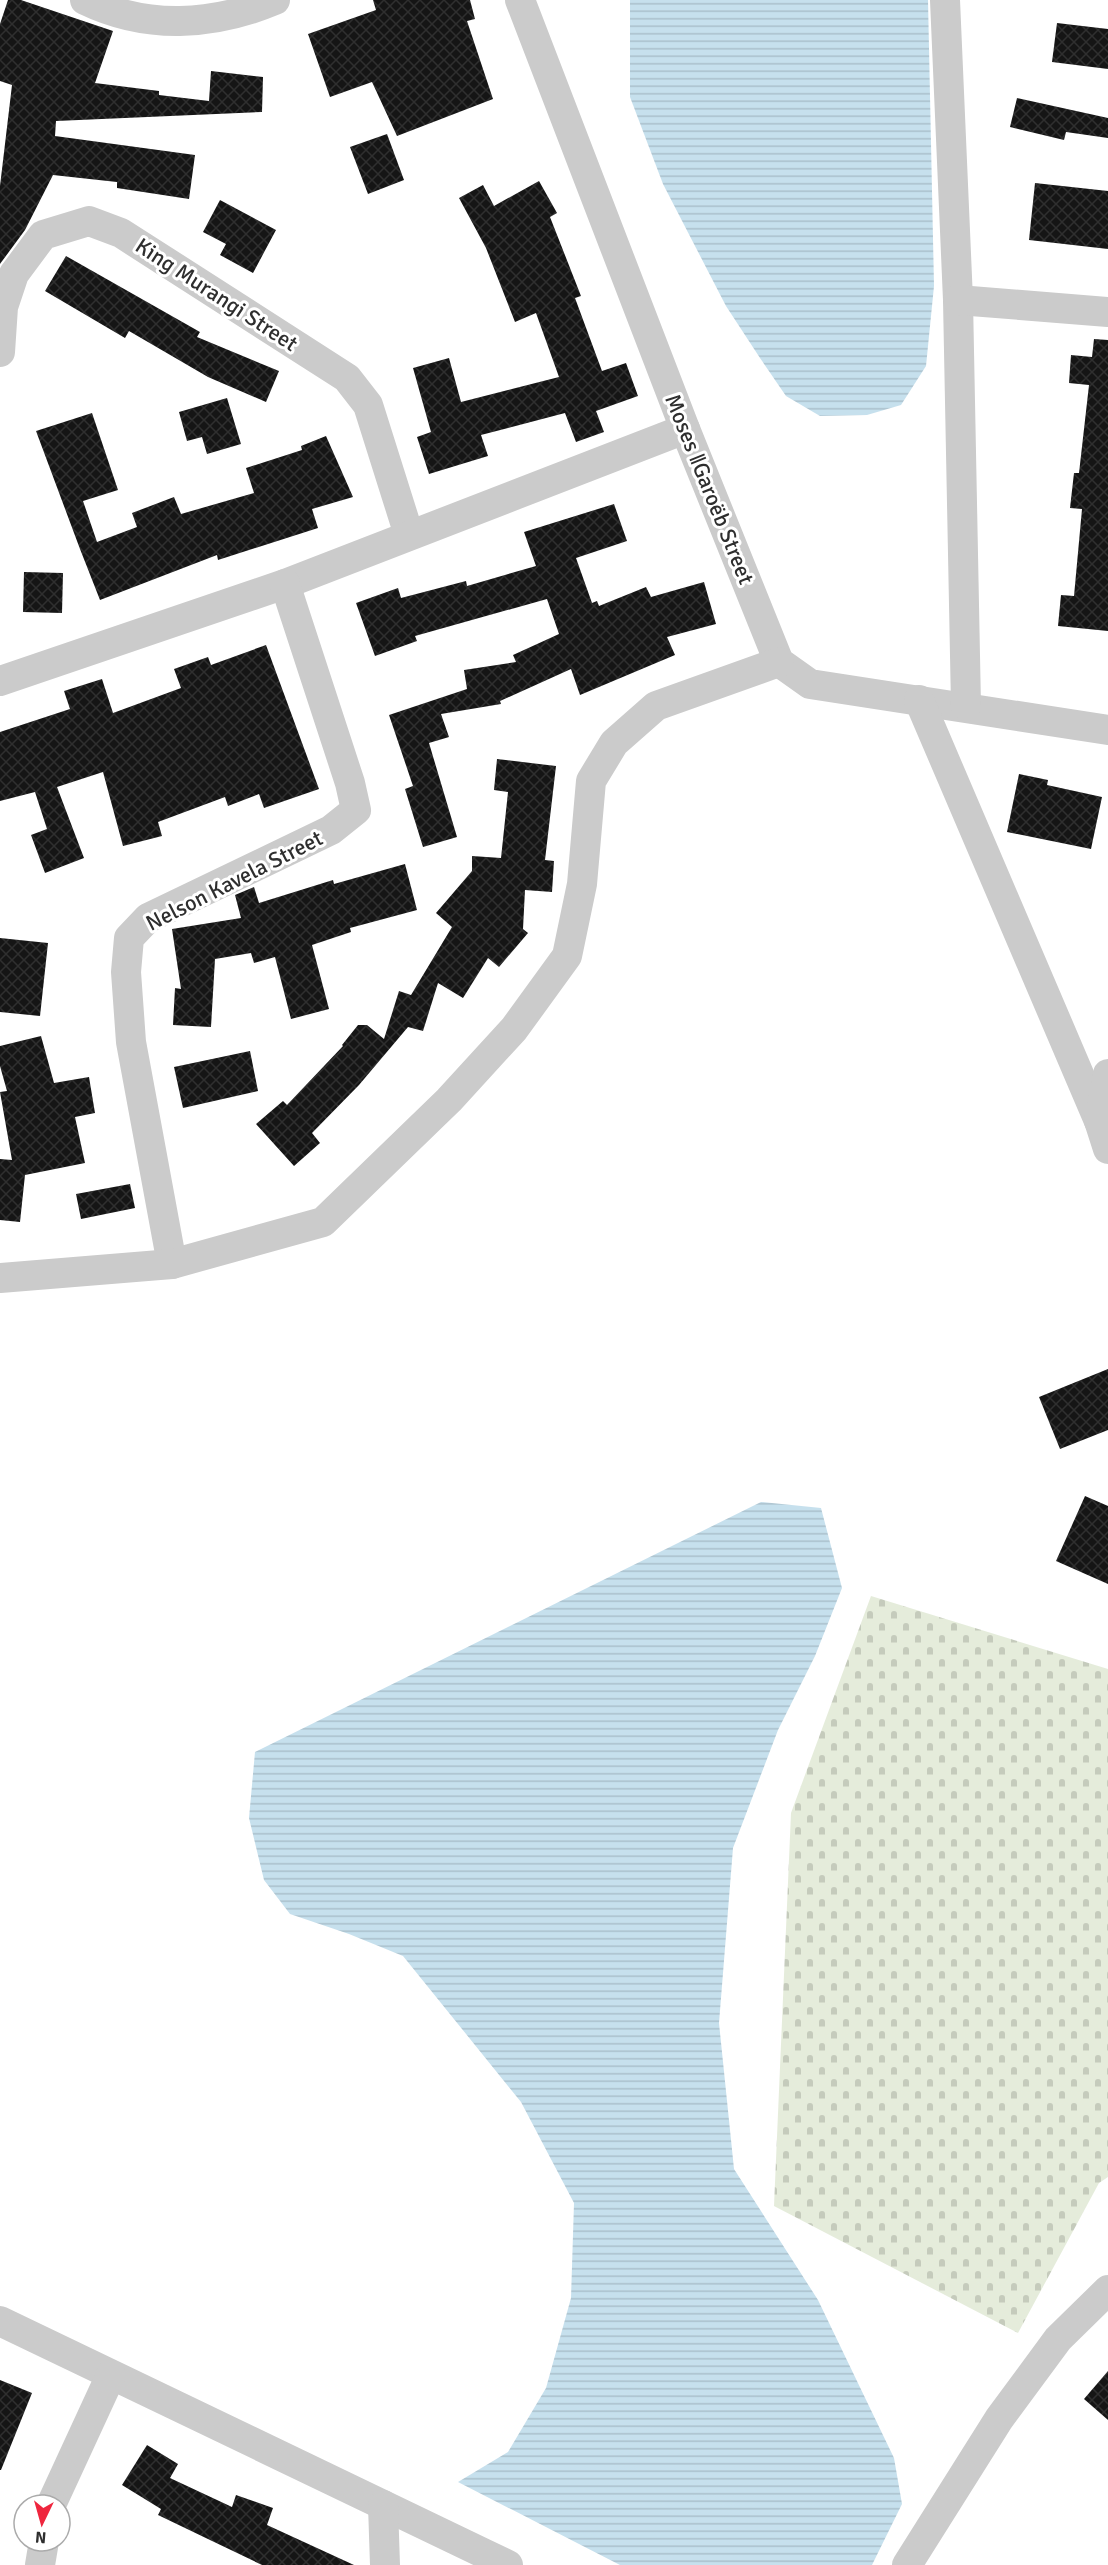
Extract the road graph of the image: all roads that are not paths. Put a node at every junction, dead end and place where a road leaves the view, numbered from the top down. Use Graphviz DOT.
graph roads {
  1 [pos="85,0"];
  2 [pos="274,0"];
  3 [pos="520,0"];
  4 [pos="945,0"];
  5 [pos="958,300"];
  6 [pos="1108,312"];
  7 [pos="0,352"];
  8 [pos="686,429"];
  9 [pos="409,535"];
  10 [pos="285,584"];
  11 [pos="779,662"];
  12 [pos="0,681"];
  13 [pos="919,700"];
  14 [pos="966,706"];
  15 [pos="1108,730"];
  16 [pos="1108,1074"];
  17 [pos="1099,1121"];
  18 [pos="1108,1149"];
  19 [pos="172,1263"];
  20 [pos="0,1278"];
  21 [pos="1108,2290"];
  22 [pos="0,2321"];
  23 [pos="111,2375"];
  24 [pos="57,2493"];
  25 [pos="384,2505"];
  26 [pos="385,2565"];
  27 [pos="508,2565"];
  28 [pos="907,2565"];
  1 -- 2 [label="street"];
  3 -- 8 [label="street, Moses ǁGaroëb Street"];
  4 -- 5 [label="street"];
  5 -- 6 [label="street"];
  5 -- 14 [label="street"];
  7 -- 9 [label="street, King Murangi Street"];
  8 -- 9 [label="street"];
  8 -- 11 [label="street, Moses ǁGaroëb Street"];
  9 -- 10 [label="street"];
  10 -- 12 [label="street"];
  10 -- 19 [label="street, Nelson Kavela Street"];
  11 -- 13 [label="street"];
  11 -- 19 [label="street"];
  13 -- 14 [label="street"];
  13 -- 17 [label="street"];
  14 -- 15 [label="street"];
  16 -- 17 [label="street"];
  17 -- 18 [label="street"];
  19 -- 20 [label="street"];
  21 -- 28 [label="street"];
  22 -- 23 [label="street"];
  23 -- 24 [label="street"];
  23 -- 25 [label="street"];
  25 -- 26 [label="street"];
  25 -- 27 [label="street"];
}
